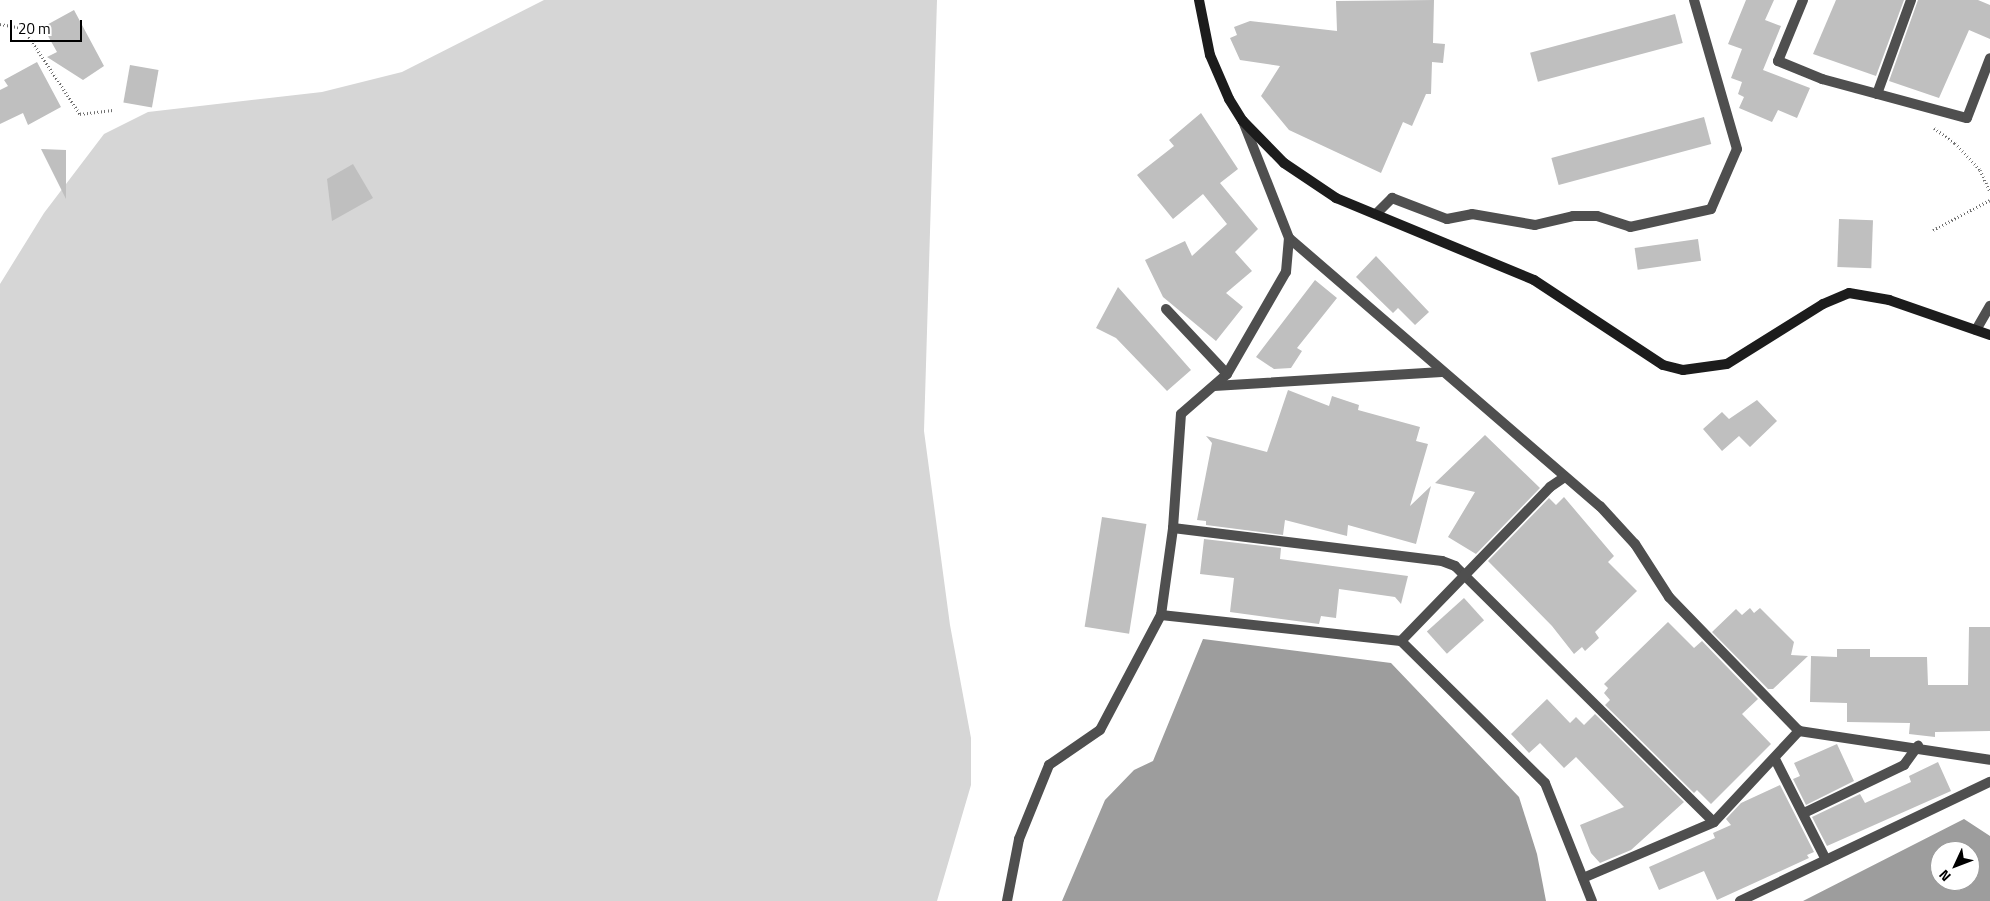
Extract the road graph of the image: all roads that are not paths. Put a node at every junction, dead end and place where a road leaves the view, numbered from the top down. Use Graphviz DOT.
graph roads {
  1 [pos="1199,0"];
  2 [pos="1803,0"];
  3 [pos="1910,0"];
  4 [pos="1695,1"];
  5 [pos="1990,58"];
  6 [pos="1877,94"];
  7 [pos="1243,121"];
  8 [pos="1376,214"];
  9 [pos="1289,238"];
  10 [pos="1990,306"];
  11 [pos="1166,308"];
  12 [pos="1976,330"];
  13 [pos="1990,335"];
  14 [pos="1442,372"];
  15 [pos="1227,374"];
  16 [pos="1214,386"];
  17 [pos="1565,477"];
  18 [pos="1173,528"];
  19 [pos="1466,575"];
  20 [pos="1161,615"];
  21 [pos="1401,641"];
  22 [pos="1799,731"];
  23 [pos="1918,746"];
  24 [pos="1775,759"];
  25 [pos="1990,760"];
  26 [pos="1990,782"];
  27 [pos="1804,813"];
  28 [pos="1714,822"];
  29 [pos="1826,860"];
  30 [pos="1583,878"];
  31 [pos="1007,901"];
  32 [pos="1592,901"];
  33 [pos="1740,901"];
  1 -- 7 [label="street"];
  2 -- 6 [label="street"];
  3 -- 6 [label="street"];
  4 -- 8 [label="street"];
  5 -- 6 [label="street"];
  7 -- 8 [label="street"];
  7 -- 9 [label="street"];
  8 -- 12 [label="street"];
  9 -- 14 [label="street"];
  9 -- 15 [label="street"];
  10 -- 12 [label="street"];
  11 -- 15 [label="street"];
  12 -- 13 [label="street"];
  14 -- 16 [label="street"];
  14 -- 17 [label="street"];
  15 -- 16 [label="street"];
  16 -- 18 [label="street"];
  17 -- 19 [label="street"];
  17 -- 22 [label="street"];
  18 -- 19 [label="street"];
  18 -- 20 [label="street"];
  19 -- 21 [label="street"];
  19 -- 28 [label="street"];
  20 -- 21 [label="street"];
  20 -- 31 [label="street"];
  21 -- 30 [label="street"];
  22 -- 23 [label="street"];
  22 -- 24 [label="street"];
  23 -- 25 [label="street"];
  23 -- 27 [label="street"];
  24 -- 27 [label="street"];
  24 -- 28 [label="street"];
  26 -- 29 [label="street"];
  27 -- 29 [label="street"];
  28 -- 30 [label="street"];
  29 -- 33 [label="street"];
  30 -- 32 [label="street"];
}
